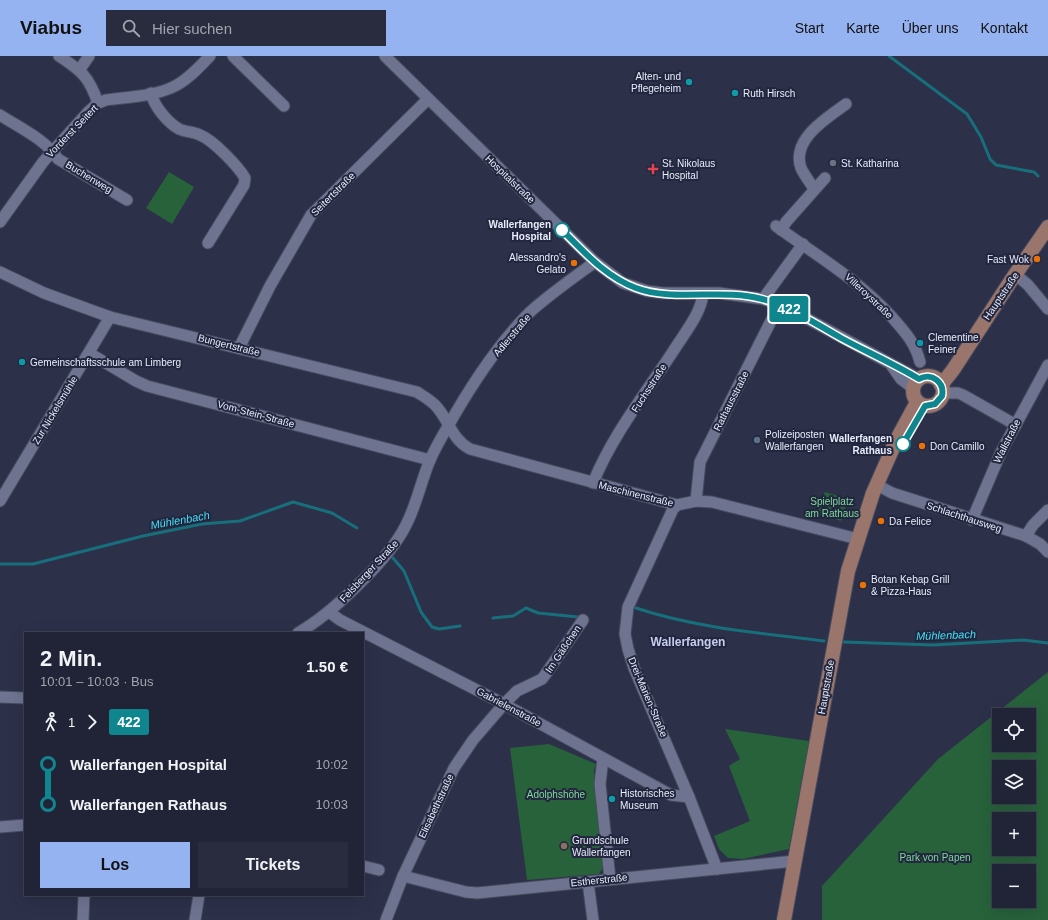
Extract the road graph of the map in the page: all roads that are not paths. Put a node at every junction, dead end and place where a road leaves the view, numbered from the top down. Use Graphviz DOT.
graph roads {
  1 [pos="59,56"];
  2 [pos="90,56"];
  3 [pos="210,56"];
  4 [pos="233,56"];
  5 [pos="385,56"];
  6 [pos="80,69"];
  7 [pos="151,93"];
  8 [pos="428,99"];
  9 [pos="98,103"];
  10 [pos="846,104"];
  11 [pos="284,106"];
  12 [pos="0,115"];
  13 [pos="53,151"];
  14 [pos="825,178"];
  15 [pos="814,189"];
  16 [pos="127,200"];
  17 [pos="0,222"];
  18 [pos="1048,227"];
  19 [pos="208,243"];
  20 [pos="803,244"];
  21 [pos="595,262"];
  22 [pos="0,272"];
  23 [pos="1015,274"];
  24 [pos="703,294"];
  25 [pos="764,299"];
  26 [pos="779,305"];
  27 [pos="1048,309"];
  28 [pos="110,318"];
  29 [pos="238,348"];
  30 [pos="89,353"];
  31 [pos="920,362"];
  32 [pos="1048,365"];
  33 [pos="916,384"];
  34 [pos="940,385"];
  35 [pos="921,404"];
  36 [pos="1016,425"];
  37 [pos="448,426"];
  38 [pos="430,460"];
  39 [pos="593,483"];
  40 [pos="877,485"];
  41 [pos="0,501"];
  42 [pos="696,501"];
  43 [pos="677,505"];
  44 [pos="1048,510"];
  45 [pos="972,520"];
  46 [pos="1026,536"];
  47 [pos="858,538"];
  48 [pos="1048,552"];
  49 [pos="329,612"];
  50 [pos="582,620"];
  51 [pos="299,632"];
  52 [pos="363,632"];
  53 [pos="364,632"];
  54 [pos="0,697"];
  55 [pos="24,698"];
  56 [pos="504,704"];
  57 [pos="603,758"];
  58 [pos="689,797"];
  59 [pos="24,825"];
  60 [pos="0,827"];
  61 [pos="795,860"];
  62 [pos="364,866"];
  63 [pos="717,869"];
  64 [pos="379,870"];
  65 [pos="403,876"];
  66 [pos="610,879"];
  67 [pos="588,882"];
  68 [pos="84,896"];
  69 [pos="199,896"];
  70 [pos="83,920"];
  71 [pos="195,920"];
  72 [pos="386,920"];
  73 [pos="593,920"];
  74 [pos="784,920"];
  1 -- 6 [label="street"];
  2 -- 6 [label="street"];
  3 -- 7 [label="street, Vorderst Seitert"];
  4 -- 11 [label="street"];
  5 -- 8 [label="street, Hospitalstraße"];
  6 -- 9 [label="street"];
  7 -- 9 [label="street, Vorderst Seitert"];
  7 -- 19 [label="street"];
  8 -- 21 [label="street, Hospitalstraße"];
  8 -- 29 [label="street, Seitertstraße"];
  9 -- 13 [label="street, Vorderst Seitert"];
  10 -- 15 [label="street"];
  12 -- 13 [label="street, Buchenweg"];
  13 -- 16 [label="street, Buchenweg"];
  13 -- 17 [label="street, Vorderst Seitert"];
  14 -- 15 [label="street"];
  15 -- 20 [label="street, Villeroystraße"];
  18 -- 23 [label="main road, Hauptstraße"];
  20 -- 25 [label="street"];
  20 -- 31 [label="street, Villeroystraße"];
  21 -- 24 [label="street, Hospitalstraße"];
  21 -- 37 [label="street, Adlerstraße"];
  22 -- 28 [label="street, Bungertstraße"];
  23 -- 27 [label="street"];
  23 -- 34 [label="main road, Hauptstraße"];
  24 -- 25 [label="street, Hospitalstraße"];
  24 -- 39 [label="street, Fuchsstraße"];
  25 -- 26 [label="street, Hospitalstraße"];
  26 -- 33 [label="street, Hospitalstraße"];
  26 -- 42 [label="street, Rathausstraße"];
  28 -- 29 [label="street, Bungertstraße"];
  28 -- 30 [label="street, Zur Nickelsmühle"];
  29 -- 37 [label="street, Bungertstraße"];
  30 -- 38 [label="street, Vom-Stein-Straße"];
  30 -- 41 [label="street, Zur Nickelsmühle"];
  32 -- 36 [label="street, Wallstraße"];
  33 -- 34 [label="main road"];
  33 -- 35 [label="main road"];
  34 -- 35 [label="main road"];
  34 -- 36 [label="street"];
  35 -- 40 [label="main road, Hauptstraße"];
  36 -- 45 [label="street, Wallstraße"];
  37 -- 38 [label="street, Felsberger Straße"];
  37 -- 39 [label="street, Maschinenstraße"];
  38 -- 49 [label="street, Felsberger Straße"];
  39 -- 43 [label="street, Maschinenstraße"];
  40 -- 45 [label="street, Schlachthausweg"];
  40 -- 47 [label="main road, Hauptstraße"];
  42 -- 43 [label="street, Maschinenstraße"];
  42 -- 47 [label="street, Maschinenstraße"];
  43 -- 58 [label="street, Drei-Marien-Straße"];
  44 -- 46 [label="street"];
  45 -- 46 [label="street, Schlachthausweg"];
  46 -- 48 [label="street, Schlachthausweg"];
  47 -- 61 [label="main road, Hauptstraße"];
  49 -- 51 [label="street, Felsberger Straße"];
  49 -- 52 [label="street, Gabrielenstraße"];
  50 -- 56 [label="street, Im Gäßchen"];
  53 -- 56 [label="street, Gabrielenstraße"];
  54 -- 55 [label="street"];
  56 -- 57 [label="street, Gabrielenstraße"];
  56 -- 65 [label="street, Elisabethstraße"];
  57 -- 58 [label="street, Gabrielenstraße"];
  57 -- 66 [label="street"];
  58 -- 63 [label="street, Drei-Marien-Straße"];
  59 -- 60 [label="street"];
  61 -- 63 [label="street, Estherstraße"];
  61 -- 74 [label="main road, Hauptstraße"];
  62 -- 64 [label="street"];
  63 -- 66 [label="street, Estherstraße"];
  65 -- 67 [label="street, Estherstraße"];
  65 -- 72 [label="street, Elisabethstraße"];
  66 -- 67 [label="street, Estherstraße"];
  67 -- 73 [label="street"];
  68 -- 70 [label="street"];
  69 -- 71 [label="street"];
}
